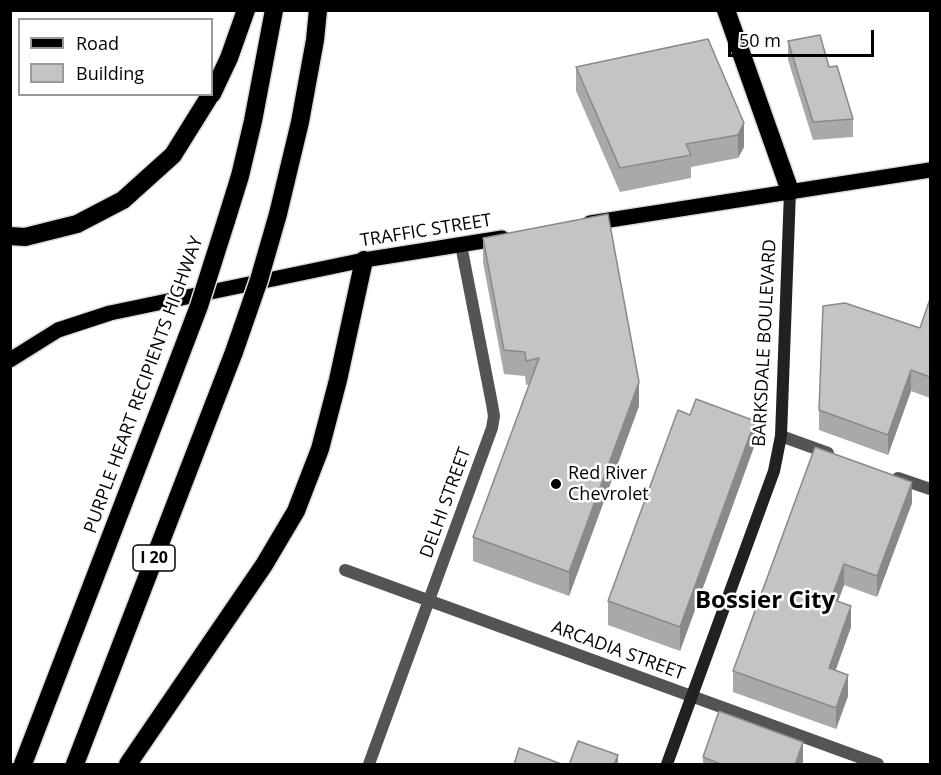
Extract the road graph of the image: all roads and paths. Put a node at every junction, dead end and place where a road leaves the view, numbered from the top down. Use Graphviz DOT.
graph roads {
  1 [pos="246,10"];
  2 [pos="274,10"];
  3 [pos="318,10"];
  4 [pos="726,10"];
  5 [pos="213,90"];
  6 [pos="210,96"];
  7 [pos="930,170"];
  8 [pos="790,191"];
  9 [pos="578,225"];
  10 [pos="519,235"];
  11 [pos="10,236"];
  12 [pos="460,245"];
  13 [pos="364,260"];
  14 [pos="10,360"];
  15 [pos="782,436"];
  16 [pos="835,455"];
  17 [pos="888,474"];
  18 [pos="930,489"];
  19 [pos="345,570"];
  20 [pos="430,601"];
  21 [pos="692,698"];
  22 [pos="23,765"];
  23 [pos="75,765"];
  24 [pos="128,765"];
  25 [pos="369,765"];
  26 [pos="667,765"];
  27 [pos="878,765"];
  1 -- 5 [label="highway"];
  2 -- 22 [label="highway, PURPLE HEART RECIPIENTS HIGHWAY / I 20, bridge"];
  3 -- 23 [label="highway, I 20, bridge"];
  4 -- 8 [label="highway"];
  6 -- 11 [label="highway"];
  7 -- 8 [label="main road"];
  8 -- 9 [label="main road"];
  8 -- 15 [label="main road, BARKSDALE BOULEVARD"];
  10 -- 12 [label="main road, TRAFFIC STREET"];
  12 -- 13 [label="main road, TRAFFIC STREET"];
  12 -- 20 [label="street, DELHI STREET"];
  13 -- 14 [label="main road, TRAFFIC STREET"];
  13 -- 24 [label="highway"];
  15 -- 16 [label="street"];
  15 -- 21 [label="main road, BARKSDALE BOULEVARD"];
  17 -- 18 [label="street"];
  19 -- 20 [label="street, ARCADIA STREET"];
  20 -- 21 [label="street, ARCADIA STREET"];
  20 -- 25 [label="street, DELHI STREET"];
  21 -- 26 [label="main road, BARKSDALE BOULEVARD"];
  21 -- 27 [label="street, ARCADIA STREET"];
}
